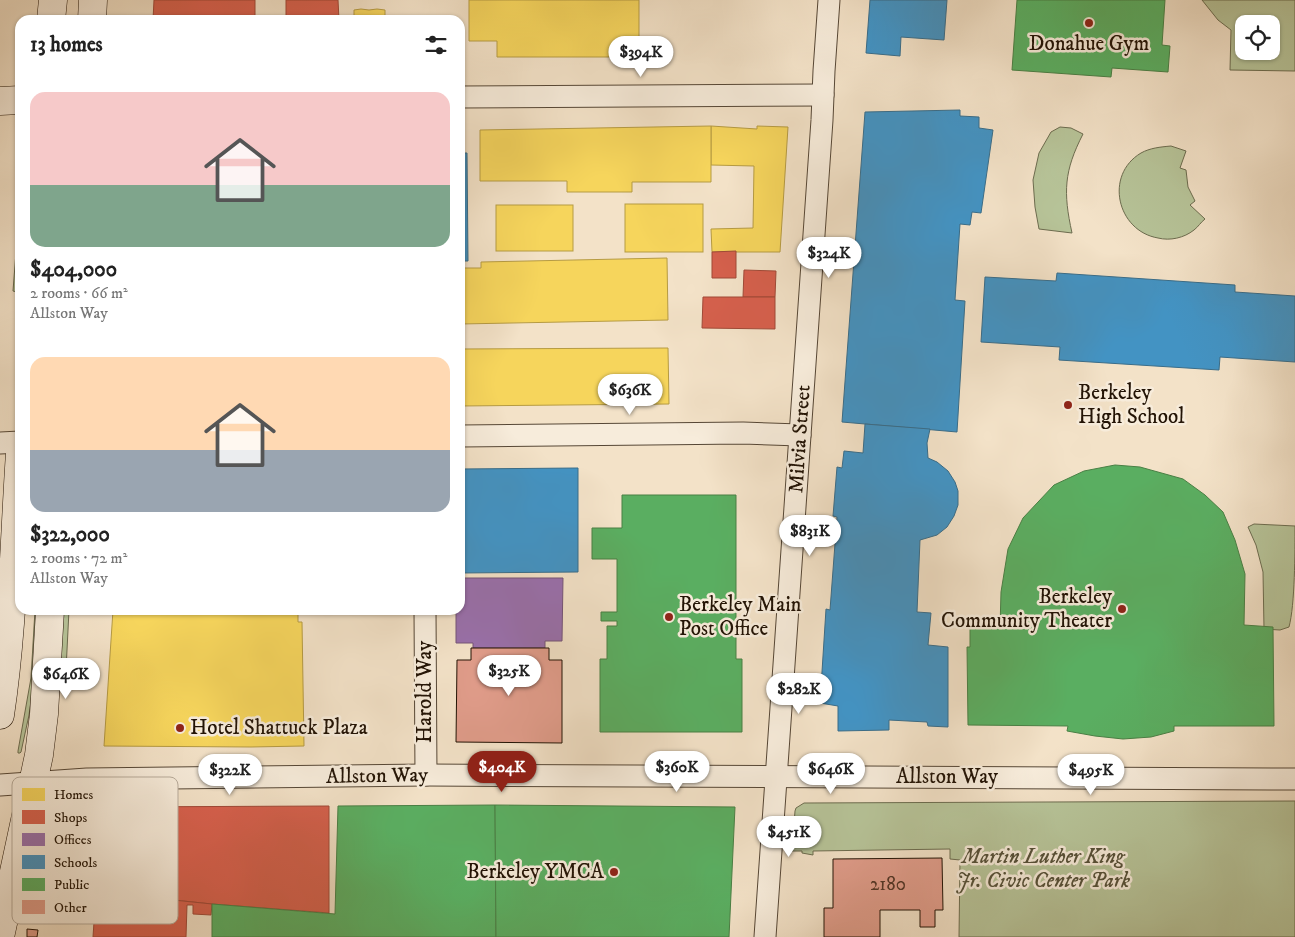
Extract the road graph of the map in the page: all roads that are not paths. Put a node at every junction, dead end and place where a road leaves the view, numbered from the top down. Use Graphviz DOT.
graph roads {
  1 [pos="53,0"];
  2 [pos="93,0"];
  3 [pos="829,0"];
  4 [pos="52,15"];
  5 [pos="92,15"];
  6 [pos="823,95"];
  7 [pos="465,97"];
  8 [pos="0,100"];
  9 [pos="15,100"];
  10 [pos="800,435"];
  11 [pos="465,436"];
  12 [pos="15,442"];
  13 [pos="0,443"];
  14 [pos="15,533"];
  15 [pos="50,615"];
  16 [pos="425,615"];
  17 [pos="0,715"];
  18 [pos="426,775"];
  19 [pos="776,776"];
  20 [pos="35,777"];
  21 [pos="1295,778"];
  22 [pos="178,779"];
  23 [pos="12,883"];
  24 [pos="0,937"];
  25 [pos="766,937"];
  1 -- 4 [label="main road"];
  2 -- 5 [label="main road"];
  3 -- 6 [label="street, Milvia Street"];
  6 -- 7 [label="street"];
  6 -- 10 [label="street, Milvia Street"];
  8 -- 9 [label="main road"];
  10 -- 11 [label="street"];
  10 -- 19 [label="street, Milvia Street"];
  12 -- 13 [label="street"];
  14 -- 17 [label="main road"];
  15 -- 20 [label="main road"];
  16 -- 18 [label="street, Harold Way"];
  18 -- 19 [label="street, Allston Way"];
  18 -- 22 [label="street, Allston Way"];
  19 -- 21 [label="street, Allston Way"];
  19 -- 25 [label="street, Milvia Street"];
  23 -- 24 [label="main road"];
}
